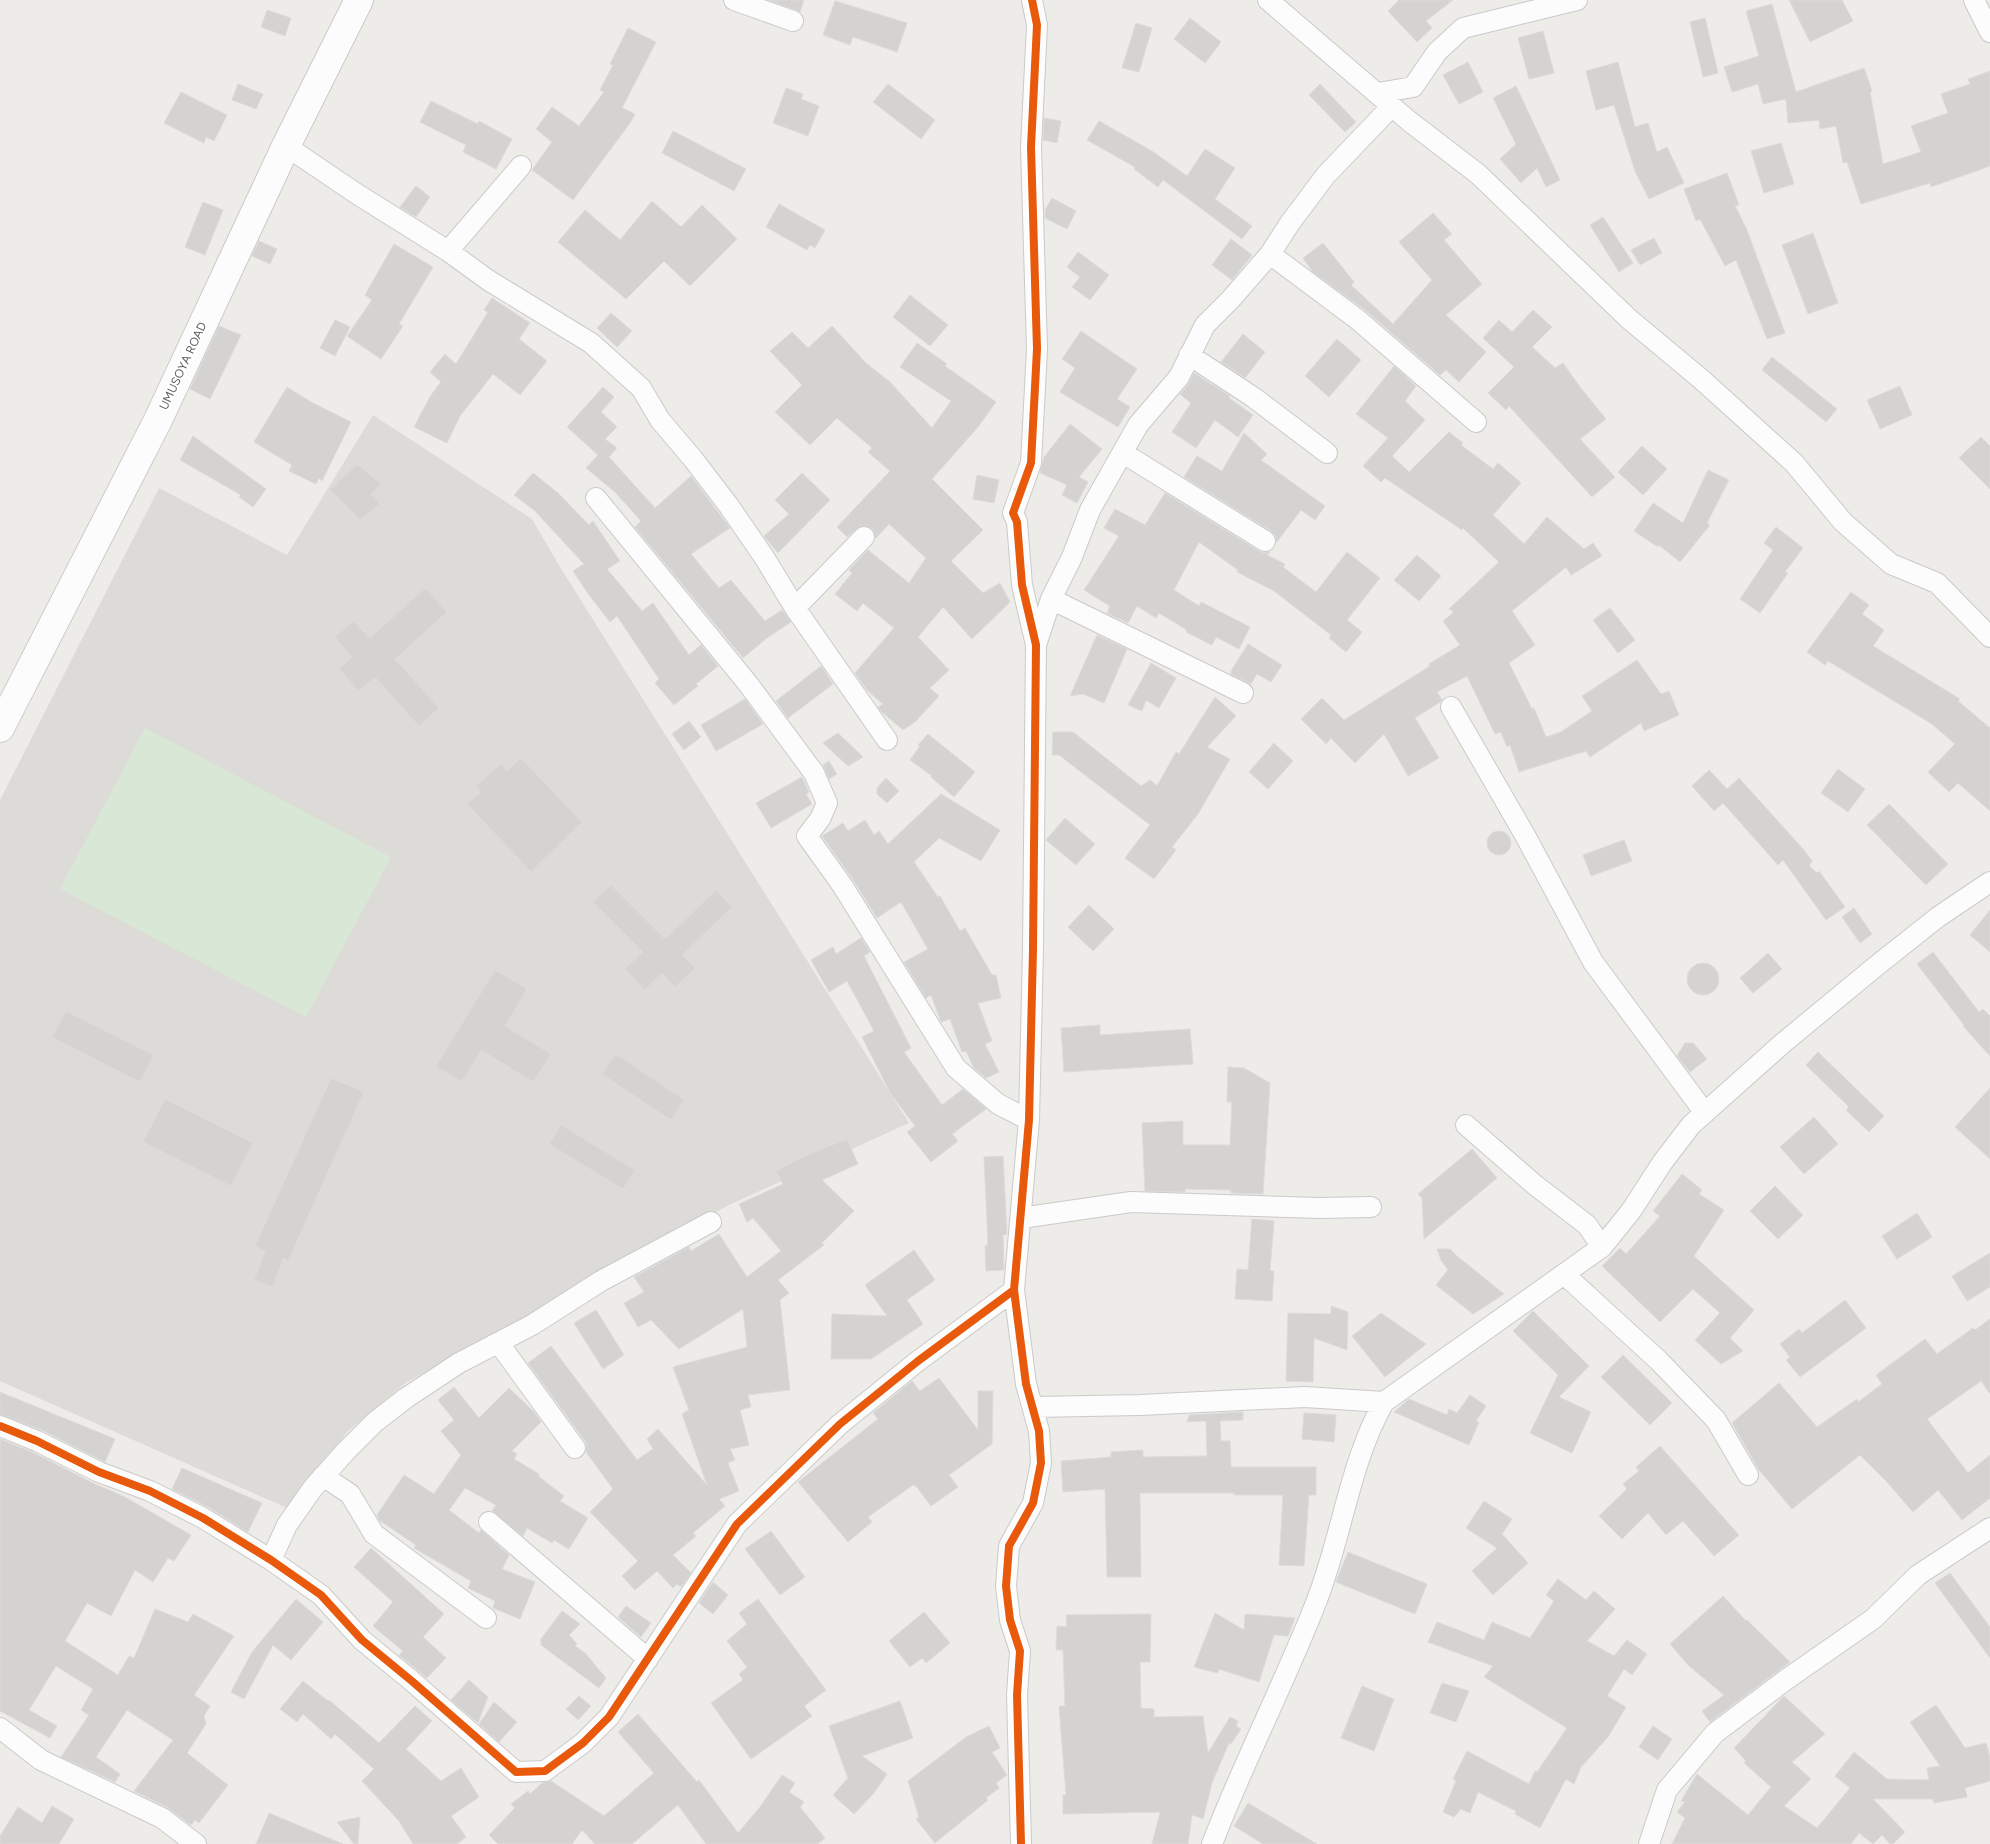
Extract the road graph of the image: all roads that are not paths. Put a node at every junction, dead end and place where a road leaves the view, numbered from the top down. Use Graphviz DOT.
graph roads {
  1 [pos="359,0"];
  2 [pos="734,0"];
  3 [pos="1032,0"];
  4 [pos="1268,0"];
  5 [pos="1577,0"];
  6 [pos="1974,0"];
  7 [pos="793,21"];
  8 [pos="1990,32"];
  9 [pos="1385,99"];
  10 [pos="286,146"];
  11 [pos="521,166"];
  12 [pos="448,251"];
  13 [pos="1270,254"];
  14 [pos="1189,354"];
  15 [pos="1476,422"];
  16 [pos="1122,453"];
  17 [pos="1327,453"];
  18 [pos="596,498"];
  19 [pos="864,537"];
  20 [pos="1265,541"];
  21 [pos="1051,599"];
  22 [pos="795,608"];
  23 [pos="1990,637"];
  24 [pos="1036,645"];
  25 [pos="1243,693"];
  26 [pos="1451,707"];
  27 [pos="0,728"];
  28 [pos="887,740"];
  29 [pos="1990,882"];
  30 [pos="1705,1113"];
  31 [pos="1028,1120"];
  32 [pos="1466,1125"];
  33 [pos="1371,1206"];
  34 [pos="1021,1218"];
  35 [pos="711,1222"];
  36 [pos="1602,1247"];
  37 [pos="1565,1275"];
  38 [pos="1014,1290"];
  39 [pos="492,1345"];
  40 [pos="1384,1402"];
  41 [pos="1033,1407"];
  42 [pos="0,1426"];
  43 [pos="575,1448"];
  44 [pos="1748,1475"];
  45 [pos="323,1476"];
  46 [pos="490,1522"];
  47 [pos="1990,1528"];
  48 [pos="272,1560"];
  49 [pos="486,1618"];
  50 [pos="648,1659"];
  51 [pos="0,1728"];
  52 [pos="196,1844"];
  53 [pos="1021,1844"];
  54 [pos="1212,1844"];
  55 [pos="1650,1844"];
  1 -- 10 [label="main road, UMUSOYA ROAD"];
  2 -- 7 [label="street"];
  3 -- 24 [label="street"];
  4 -- 9 [label="street"];
  5 -- 9 [label="street"];
  6 -- 8 [label="street"];
  9 -- 13 [label="street"];
  9 -- 23 [label="street"];
  10 -- 12 [label="street"];
  10 -- 27 [label="main road, UMUSOYA ROAD"];
  11 -- 12 [label="street"];
  12 -- 22 [label="street"];
  13 -- 14 [label="street"];
  13 -- 15 [label="street"];
  14 -- 16 [label="street"];
  14 -- 17 [label="street"];
  16 -- 20 [label="street"];
  16 -- 21 [label="street"];
  18 -- 31 [label="street"];
  19 -- 22 [label="street"];
  21 -- 24 [label="street"];
  21 -- 25 [label="street"];
  22 -- 28 [label="street"];
  24 -- 31 [label="street"];
  26 -- 30 [label="street"];
  29 -- 30 [label="street"];
  30 -- 36 [label="street"];
  31 -- 34 [label="street"];
  32 -- 36 [label="street"];
  33 -- 34 [label="street"];
  34 -- 38 [label="street"];
  35 -- 39 [label="street"];
  36 -- 37 [label="street"];
  37 -- 40 [label="street"];
  37 -- 44 [label="street"];
  38 -- 41 [label="street"];
  38 -- 50 [label="street"];
  39 -- 43 [label="street"];
  39 -- 45 [label="street"];
  40 -- 41 [label="street"];
  40 -- 54 [label="street"];
  41 -- 53 [label="street"];
  42 -- 48 [label="street"];
  45 -- 48 [label="street"];
  45 -- 49 [label="street"];
  46 -- 50 [label="street"];
  47 -- 55 [label="street"];
  48 -- 50 [label="street"];
  51 -- 52 [label="street"];
}
